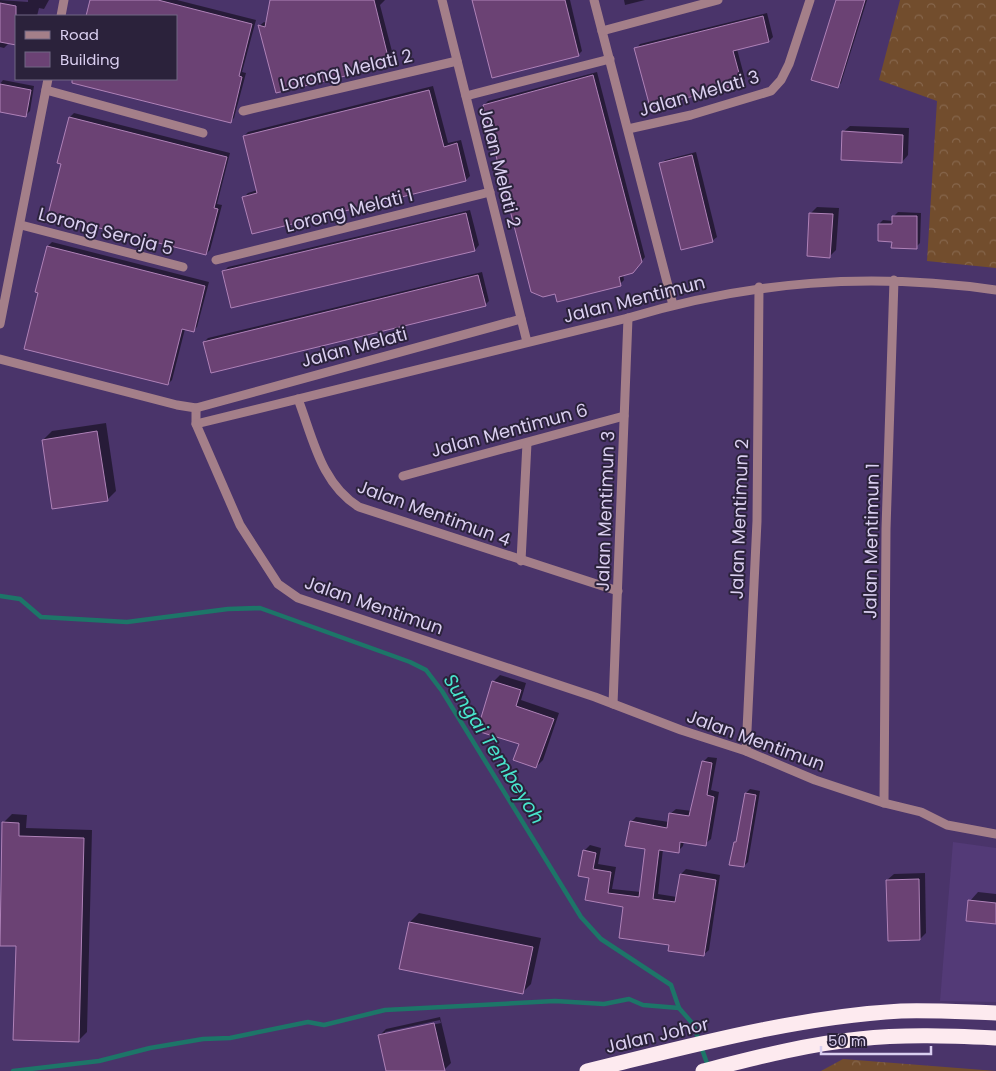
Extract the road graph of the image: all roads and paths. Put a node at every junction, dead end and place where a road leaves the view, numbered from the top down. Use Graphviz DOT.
graph roads {
  1 [pos="64,0"];
  2 [pos="442,0"];
  3 [pos="594,0"];
  4 [pos="718,0"];
  5 [pos="810,0"];
  6 [pos="61,15"];
  7 [pos="602,31"];
  8 [pos="610,59"];
  9 [pos="457,60"];
  10 [pos="48,80"];
  11 [pos="46,90"];
  12 [pos="466,96"];
  13 [pos="243,111"];
  14 [pos="628,129"];
  15 [pos="203,133"];
  16 [pos="490,192"];
  17 [pos="21,225"];
  18 [pos="216,260"];
  19 [pos="183,267"];
  20 [pos="894,280"];
  21 [pos="759,287"];
  22 [pos="996,290"];
  23 [pos="672,305"];
  24 [pos="628,318"];
  25 [pos="521,319"];
  26 [pos="0,324"];
  27 [pos="527,342"];
  28 [pos="0,359"];
  29 [pos="298,399"];
  30 [pos="196,408"];
  31 [pos="624,416"];
  32 [pos="196,424"];
  33 [pos="527,443"];
  34 [pos="402,476"];
  35 [pos="522,561"];
  36 [pos="618,591"];
  37 [pos="614,704"];
  38 [pos="746,751"];
  39 [pos="884,803"];
  40 [pos="996,834"];
  41 [pos="996,1013"];
  42 [pos="974,1037"];
  43 [pos="996,1038"];
  44 [pos="996,1043"];
  45 [pos="587,1071"];
  46 [pos="703,1071"];
  1 -- 6 [label="street"];
  2 -- 9 [label="street, Jalan Melati 2"];
  3 -- 7 [label="street"];
  4 -- 7 [label="street"];
  5 -- 14 [label="street, Jalan Melati 3"];
  7 -- 8 [label="street"];
  8 -- 12 [label="street"];
  8 -- 14 [label="street"];
  9 -- 12 [label="street, Jalan Melati 2"];
  9 -- 13 [label="street, Lorong Melati 2"];
  10 -- 11 [label="street"];
  11 -- 15 [label="street"];
  11 -- 17 [label="street"];
  12 -- 16 [label="street, Jalan Melati 2"];
  14 -- 23 [label="street"];
  16 -- 18 [label="street, Lorong Melati 1"];
  16 -- 25 [label="street, Jalan Melati 2"];
  17 -- 19 [label="street, Lorong Seroja 5"];
  17 -- 26 [label="street"];
  20 -- 21 [label="street, Jalan Mentimun"];
  20 -- 22 [label="street, Jalan Mentimun"];
  20 -- 39 [label="street, Jalan Mentimun 1"];
  21 -- 23 [label="street, Jalan Mentimun"];
  21 -- 38 [label="street, Jalan Mentimun 2"];
  23 -- 24 [label="street, Jalan Mentimun"];
  24 -- 27 [label="street, Jalan Mentimun"];
  24 -- 31 [label="street, Jalan Mentimun 3"];
  25 -- 27 [label="street, Jalan Melati 2"];
  25 -- 30 [label="street, Jalan Melati"];
  27 -- 29 [label="street, Jalan Mentimun"];
  28 -- 30 [label="street, Jalan Melati"];
  29 -- 32 [label="street, Jalan Mentimun"];
  29 -- 35 [label="street, Jalan Mentimun 4"];
  30 -- 32 [label="street"];
  31 -- 33 [label="street, Jalan Mentimun 6"];
  31 -- 36 [label="street, Jalan Mentimun 3"];
  32 -- 37 [label="street, Jalan Mentimun"];
  33 -- 34 [label="street, Jalan Mentimun 6"];
  33 -- 35 [label="street"];
  35 -- 36 [label="street, Jalan Mentimun 4"];
  36 -- 37 [label="street, Jalan Mentimun 3"];
  37 -- 38 [label="street, Jalan Mentimun"];
  38 -- 39 [label="street, Jalan Mentimun"];
  39 -- 40 [label="street, Jalan Mentimun"];
  41 -- 45 [label="highway, Jalan Johor"];
  42 -- 43 [label="highway"];
  42 -- 44 [label="street"];
  42 -- 46 [label="highway"];
}
